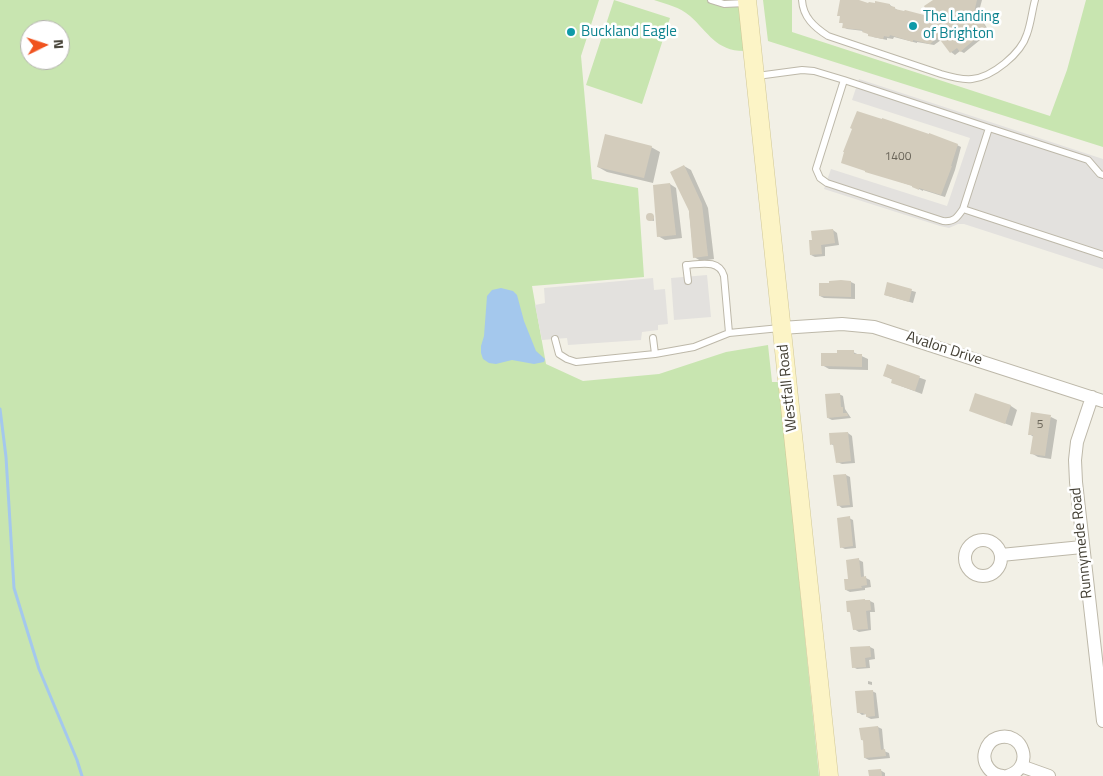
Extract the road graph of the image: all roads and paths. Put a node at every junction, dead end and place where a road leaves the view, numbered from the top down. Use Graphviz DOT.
graph roads {
  1 [pos="711,0"];
  2 [pos="802,0"];
  3 [pos="1035,0"];
  4 [pos="747,1"];
  5 [pos="755,76"];
  6 [pos="844,80"];
  7 [pos="989,128"];
  8 [pos="1103,175"];
  9 [pos="963,209"];
  10 [pos="1103,255"];
  11 [pos="688,281"];
  12 [pos="781,328"];
  13 [pos="729,333"];
  14 [pos="653,338"];
  15 [pos="555,339"];
  16 [pos="655,354"];
  17 [pos="1097,399"];
  18 [pos="1082,547"];
  19 [pos="1001,556"];
  20 [pos="1103,721"];
  21 [pos="1022,766"];
  22 [pos="829,776"];
  23 [pos="1005,776"];
  24 [pos="1050,776"];
  1 -- 4 [label="lane"];
  2 -- 3 [label="lane"];
  4 -- 5 [label="street, Westfall Road"];
  5 -- 6 [label="lane"];
  5 -- 12 [label="street, Westfall Road"];
  6 -- 7 [label="lane"];
  6 -- 9 [label="lane"];
  7 -- 8 [label="lane"];
  7 -- 9 [label="lane"];
  9 -- 10 [label="lane"];
  11 -- 13 [label="lane"];
  12 -- 13 [label="lane"];
  12 -- 17 [label="street, Avalon Drive"];
  12 -- 22 [label="street, Westfall Road"];
  13 -- 16 [label="lane"];
  14 -- 16 [label="lane"];
  15 -- 16 [label="lane"];
  17 -- 18 [label="street, Runnymede Road"];
  18 -- 19 [label="street"];
  18 -- 20 [label="street, Runnymede Road"];
  21 -- 23 [label="street"];
  21 -- 23 [label="street"];
  21 -- 24 [label="street"];
}
